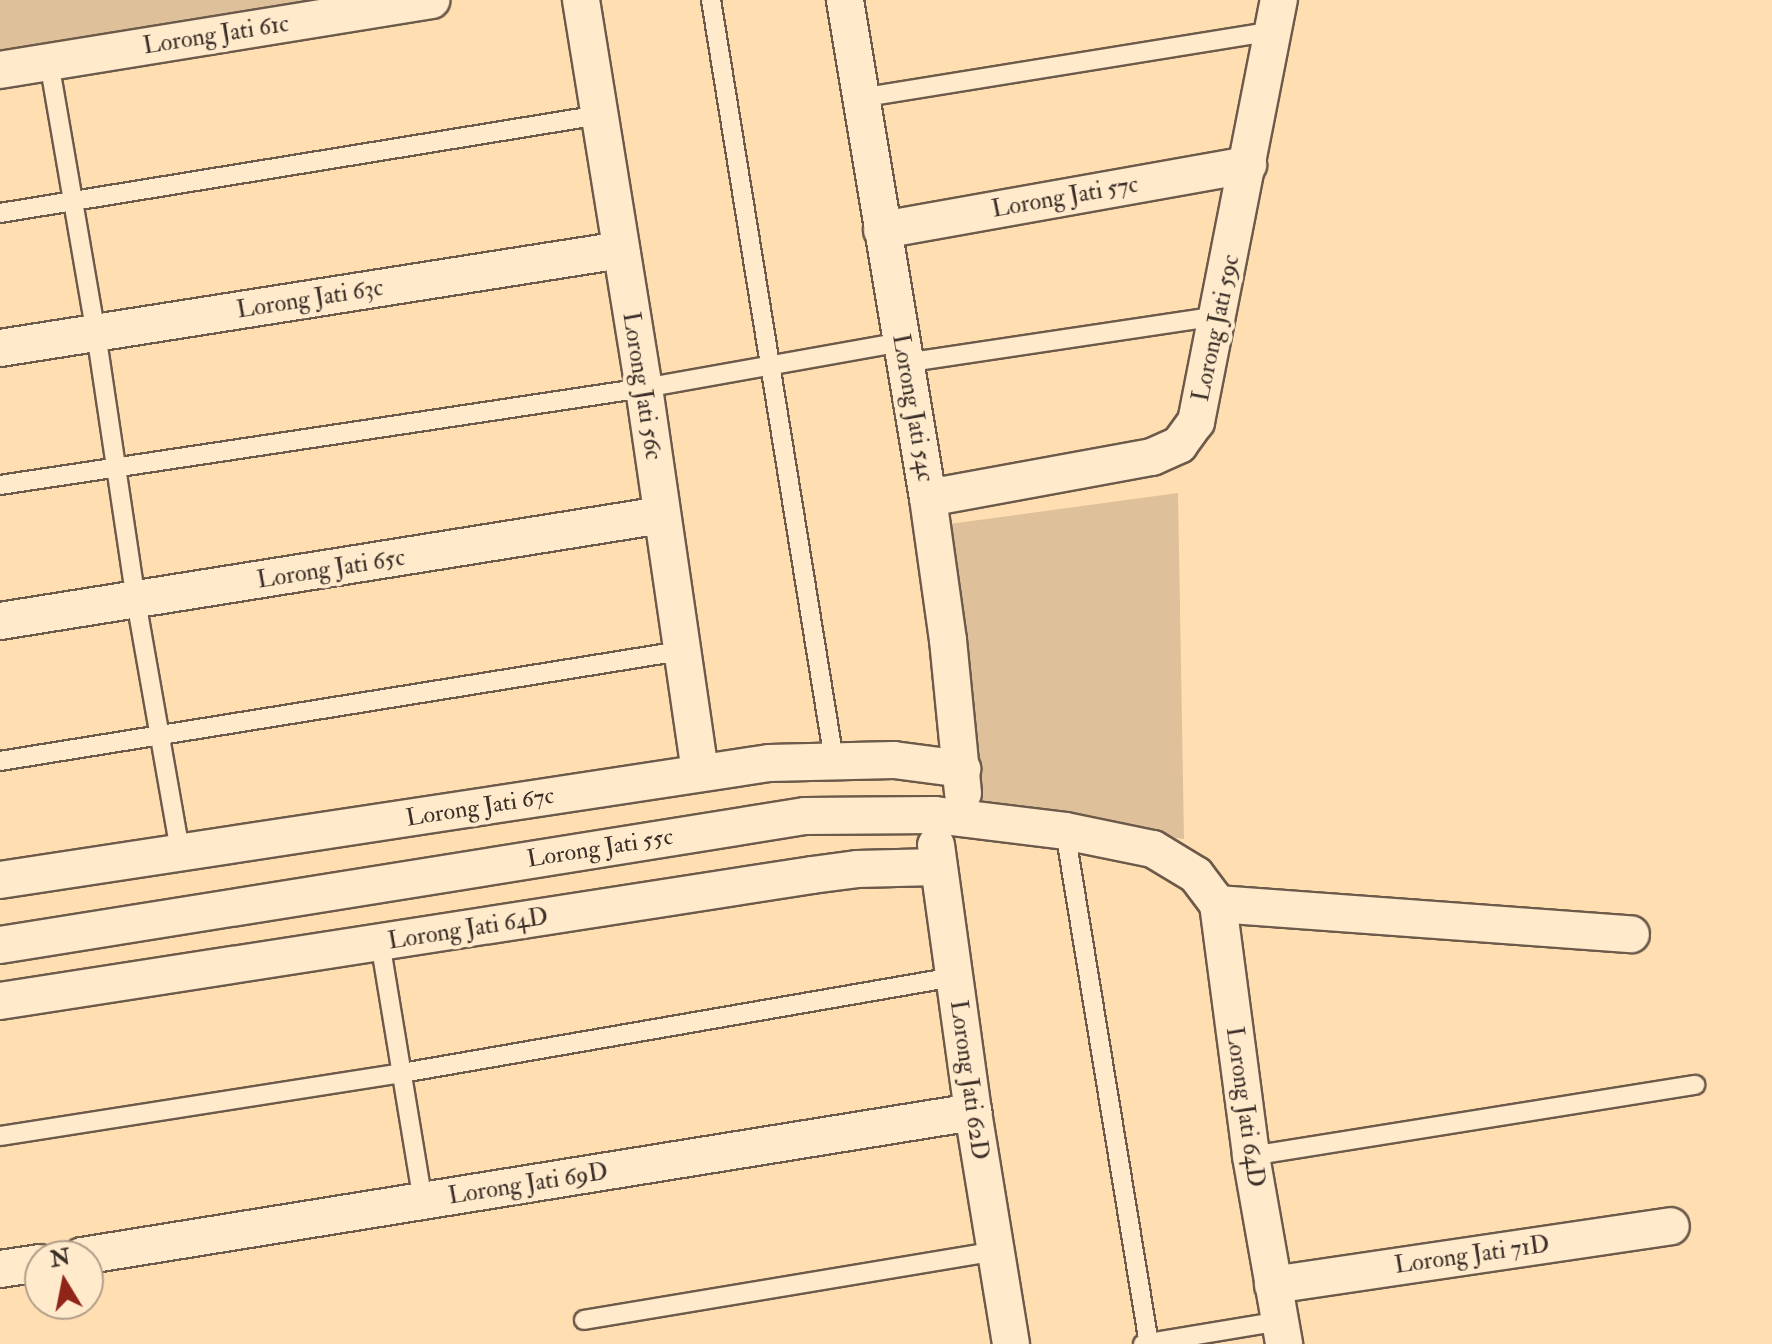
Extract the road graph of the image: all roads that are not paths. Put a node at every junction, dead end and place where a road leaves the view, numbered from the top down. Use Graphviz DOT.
graph roads {
  1 [pos="431,0"];
  2 [pos="581,0"];
  3 [pos="711,0"];
  4 [pos="845,0"];
  5 [pos="1276,15"];
  6 [pos="49,62"];
  7 [pos="0,70"];
  8 [pos="860,98"];
  9 [pos="600,115"];
  10 [pos="1248,165"];
  11 [pos="72,202"];
  12 [pos="0,213"];
  13 [pos="882,230"];
  14 [pos="621,250"];
  15 [pos="1219,316"];
  16 [pos="96,333"];
  17 [pos="0,348"];
  18 [pos="903,353"];
  19 [pos="771,368"];
  20 [pos="644,388"];
  21 [pos="114,467"];
  22 [pos="0,485"];
  23 [pos="928,498"];
  24 [pos="662,515"];
  25 [pos="136,601"];
  26 [pos="0,621"];
  27 [pos="681,651"];
  28 [pos="161,737"];
  29 [pos="834,760"];
  30 [pos="0,761"];
  31 [pos="962,769"];
  32 [pos="700,772"];
  33 [pos="950,817"];
  34 [pos="1065,831"];
  35 [pos="181,855"];
  36 [pos="937,867"];
  37 [pos="1196,875"];
  38 [pos="0,880"];
  39 [pos="1218,904"];
  40 [pos="193,913"];
  41 [pos="1631,934"];
  42 [pos="380,942"];
  43 [pos="0,945"];
  44 [pos="954,977"];
  45 [pos="0,1001"];
  46 [pos="402,1073"];
  47 [pos="1695,1085"];
  48 [pos="973,1112"];
  49 [pos="0,1136"];
  50 [pos="1251,1156"];
  51 [pos="423,1201"];
  52 [pos="1671,1226"];
  53 [pos="996,1251"];
  54 [pos="104,1252"];
  55 [pos="24,1265"];
  56 [pos="0,1269"];
  57 [pos="1273,1285"];
  58 [pos="584,1320"];
  59 [pos="1282,1333"];
  60 [pos="1011,1344"];
  61 [pos="1147,1344"];
  1 -- 6 [label="street, Lorong Jati 61c"];
  2 -- 9 [label="street, Lorong Jati 56c"];
  3 -- 19 [label="lane"];
  4 -- 8 [label="street, Lorong Jati 54c"];
  5 -- 8 [label="lane"];
  5 -- 10 [label="street, Lorong Jati 59c"];
  6 -- 7 [label="street, Lorong Jati 61c"];
  6 -- 11 [label="lane"];
  8 -- 13 [label="street, Lorong Jati 54c"];
  9 -- 11 [label="lane"];
  9 -- 14 [label="street, Lorong Jati 56c"];
  10 -- 13 [label="street, Lorong Jati 57c"];
  10 -- 15 [label="street, Lorong Jati 59c"];
  11 -- 12 [label="lane"];
  11 -- 16 [label="lane"];
  13 -- 18 [label="street, Lorong Jati 54c"];
  14 -- 16 [label="street, Lorong Jati 63c"];
  14 -- 20 [label="street, Lorong Jati 56c"];
  15 -- 18 [label="lane"];
  15 -- 23 [label="street, Lorong Jati 59c"];
  16 -- 17 [label="street, Lorong Jati 63c"];
  16 -- 21 [label="lane"];
  18 -- 19 [label="lane"];
  18 -- 23 [label="street, Lorong Jati 54c"];
  19 -- 20 [label="lane"];
  19 -- 29 [label="lane"];
  20 -- 21 [label="lane"];
  20 -- 24 [label="street, Lorong Jati 56c"];
  21 -- 22 [label="lane"];
  21 -- 25 [label="lane"];
  23 -- 31 [label="street, Lorong Jati 54c"];
  24 -- 25 [label="street, Lorong Jati 65c"];
  24 -- 27 [label="street, Lorong Jati 56c"];
  25 -- 26 [label="street, Lorong Jati 65c"];
  25 -- 28 [label="lane"];
  27 -- 28 [label="lane"];
  27 -- 32 [label="street, Lorong Jati 56c"];
  28 -- 30 [label="lane"];
  28 -- 35 [label="lane"];
  29 -- 31 [label="street, Lorong Jati 67c"];
  29 -- 32 [label="street, Lorong Jati 67c"];
  31 -- 33 [label="street, Lorong Jati 54c"];
  32 -- 35 [label="street, Lorong Jati 67c"];
  33 -- 34 [label="street, Lorong Jati 55c"];
  33 -- 36 [label="street, Lorong Jati 62D"];
  33 -- 40 [label="street, Lorong Jati 55c"];
  34 -- 37 [label="street, Lorong Jati 55c"];
  34 -- 61 [label="lane"];
  35 -- 38 [label="street, Lorong Jati 67c"];
  35 -- 40 [label="street"];
  36 -- 42 [label="street, Lorong Jati 64D"];
  36 -- 44 [label="street, Lorong Jati 62D"];
  37 -- 39 [label="street, Lorong Jati 64D"];
  39 -- 41 [label="street"];
  39 -- 50 [label="street, Lorong Jati 64D"];
  40 -- 43 [label="street, Lorong Jati 55c"];
  42 -- 45 [label="street, Lorong Jati 64D"];
  42 -- 46 [label="lane"];
  44 -- 46 [label="lane"];
  44 -- 48 [label="street, Lorong Jati 62D"];
  46 -- 49 [label="lane"];
  46 -- 51 [label="lane"];
  47 -- 50 [label="lane"];
  48 -- 51 [label="street, Lorong Jati 69D"];
  48 -- 53 [label="street, Lorong Jati 62D"];
  50 -- 57 [label="street, Lorong Jati 64D"];
  51 -- 54 [label="street, Lorong Jati 69D"];
  52 -- 57 [label="street, Lorong Jati 71D"];
  53 -- 58 [label="lane"];
  53 -- 60 [label="street, Lorong Jati 62D"];
  55 -- 56 [label="street"];
  57 -- 59 [label="street, Lorong Jati 64D"];
  59 -- 61 [label="lane"];
}
